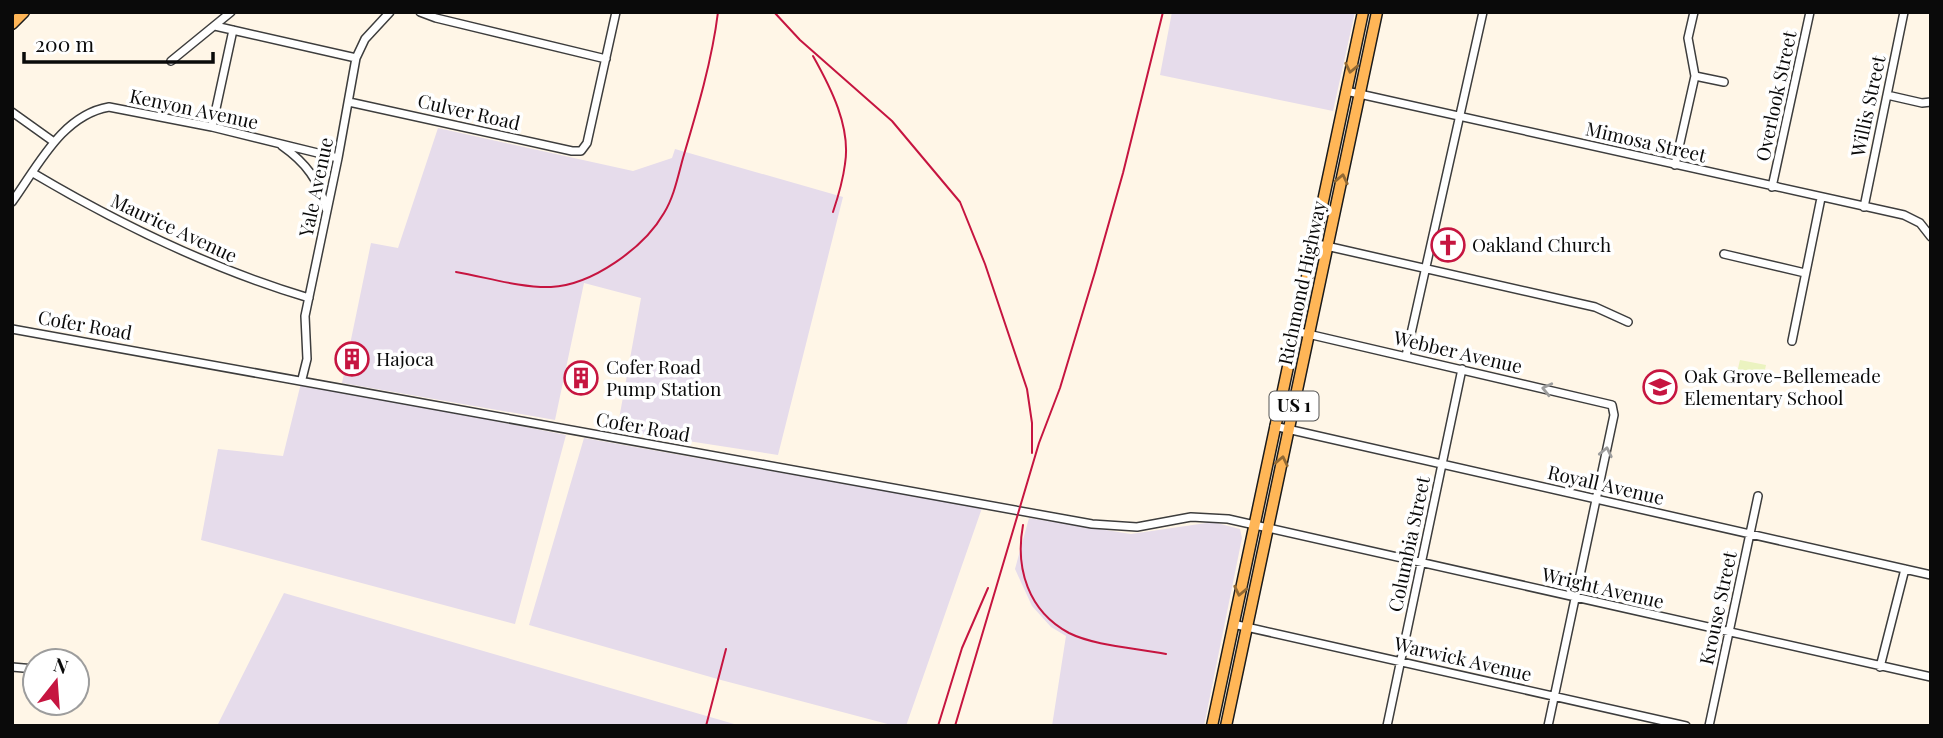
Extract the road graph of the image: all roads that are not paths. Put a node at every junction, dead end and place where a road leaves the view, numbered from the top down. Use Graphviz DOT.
graph roads {
  1 [pos="24,12"];
  2 [pos="231,12"];
  3 [pos="390,12"];
  4 [pos="420,12"];
  5 [pos="616,12"];
  6 [pos="1363,12"];
  7 [pos="1377,12"];
  8 [pos="1483,12"];
  9 [pos="1693,12"];
  10 [pos="1810,12"];
  11 [pos="1904,12"];
  12 [pos="12,24"];
  13 [pos="215,26"];
  14 [pos="233,30"];
  15 [pos="356,58"];
  16 [pos="606,59"];
  17 [pos="171,61"];
  18 [pos="1695,76"];
  19 [pos="1724,82"];
  20 [pos="1346,91"];
  21 [pos="1359,94"];
  22 [pos="1887,95"];
  23 [pos="349,102"];
  24 [pos="1931,102"];
  25 [pos="12,111"];
  26 [pos="1460,117"];
  27 [pos="212,127"];
  28 [pos="54,142"];
  29 [pos="279,144"];
  30 [pos="338,158"];
  31 [pos="1675,165"];
  32 [pos="33,173"];
  33 [pos="1772,187"];
  34 [pos="1821,198"];
  35 [pos="12,202"];
  36 [pos="1864,207"];
  37 [pos="327,213"];
  38 [pos="1931,237"];
  39 [pos="1314,243"];
  40 [pos="1327,246"];
  41 [pos="1724,254"];
  42 [pos="1426,269"];
  43 [pos="1805,273"];
  44 [pos="309,298"];
  45 [pos="1628,322"];
  46 [pos="12,329"];
  47 [pos="1295,331"];
  48 [pos="1309,334"];
  49 [pos="1792,341"];
  50 [pos="1406,356"];
  51 [pos="1462,369"];
  52 [pos="302,379"];
  53 [pos="1275,426"];
  54 [pos="1289,429"];
  55 [pos="1442,464"];
  56 [pos="1758,496"];
  57 [pos="1596,499"];
  58 [pos="1254,524"];
  59 [pos="1268,527"];
  60 [pos="1749,534"];
  61 [pos="1420,563"];
  62 [pos="1905,569"];
  63 [pos="1931,575"];
  64 [pos="1576,598"];
  65 [pos="1233,624"];
  66 [pos="1247,626"];
  67 [pos="1729,632"];
  68 [pos="1401,661"];
  69 [pos="1880,667"];
  70 [pos="1931,677"];
  71 [pos="1555,696"];
  72 [pos="1212,724"];
  73 [pos="1227,726"];
  74 [pos="1387,726"];
  75 [pos="1548,726"];
  76 [pos="1686,726"];
  77 [pos="1709,726"];
  1 -- 12 [label="main road"];
  2 -- 13 [label="street"];
  3 -- 15 [label="street, Yale Avenue"];
  4 -- 16 [label="street"];
  5 -- 16 [label="street"];
  6 -- 20 [label="main road, Richmond Highway / US 1, one-way"];
  7 -- 21 [label="main road, Richmond Highway / US 1"];
  8 -- 26 [label="street"];
  9 -- 18 [label="street"];
  10 -- 33 [label="street, Overlook Street"];
  11 -- 22 [label="street, Willis Street"];
  13 -- 14 [label="street"];
  13 -- 17 [label="street"];
  14 -- 15 [label="street"];
  14 -- 27 [label="street"];
  15 -- 23 [label="street, Yale Avenue"];
  16 -- 23 [label="street, Culver Road"];
  18 -- 19 [label="street"];
  18 -- 31 [label="street"];
  20 -- 21 [label="street, Mimosa Street"];
  20 -- 39 [label="main road, Richmond Highway / US 1"];
  21 -- 26 [label="street, Mimosa Street"];
  40 -- 21 [label="main road, Richmond Highway / US 1, one-way"];
  22 -- 24 [label="street"];
  22 -- 36 [label="street, Willis Street"];
  23 -- 30 [label="street, Yale Avenue"];
  25 -- 28 [label="street"];
  26 -- 31 [label="street, Mimosa Street"];
  26 -- 42 [label="street"];
  27 -- 28 [label="street, Kenyon Avenue"];
  27 -- 29 [label="street, Kenyon Avenue"];
  28 -- 32 [label="street, Kenyon Avenue"];
  29 -- 30 [label="street, Kenyon Avenue"];
  29 -- 37 [label="street"];
  30 -- 37 [label="street, Yale Avenue"];
  31 -- 33 [label="street, Mimosa Street"];
  32 -- 35 [label="street, Kenyon Avenue"];
  32 -- 44 [label="street, Maurice Avenue"];
  33 -- 34 [label="street, Mimosa Street"];
  34 -- 36 [label="street, Mimosa Street"];
  34 -- 43 [label="street"];
  36 -- 38 [label="street, Mimosa Street"];
  37 -- 44 [label="street, Yale Avenue"];
  39 -- 40 [label="street"];
  39 -- 47 [label="main road, Richmond Highway / US 1"];
  40 -- 42 [label="street"];
  40 -- 48 [label="main road, Richmond Highway / US 1"];
  41 -- 43 [label="street"];
  42 -- 45 [label="street"];
  42 -- 50 [label="street"];
  43 -- 49 [label="street"];
  44 -- 52 [label="street, Yale Avenue"];
  46 -- 52 [label="street, Cofer Road"];
  47 -- 48 [label="street, Webber Avenue"];
  47 -- 53 [label="main road, Richmond Highway / US 1"];
  48 -- 50 [label="street, Webber Avenue"];
  48 -- 54 [label="main road, Richmond Highway / US 1"];
  50 -- 51 [label="street, Webber Avenue"];
  51 -- 55 [label="street, Columbia Street"];
  57 -- 51 [label="street, Webber Avenue, one-way"];
  52 -- 58 [label="street, Cofer Road"];
  53 -- 54 [label="street, Royall Avenue"];
  53 -- 58 [label="main road, Richmond Highway / US 1"];
  54 -- 55 [label="street, Royall Avenue"];
  59 -- 54 [label="main road, Richmond Highway / US 1, one-way"];
  55 -- 57 [label="street, Royall Avenue"];
  55 -- 61 [label="street, Columbia Street"];
  56 -- 60 [label="street, Krouse Street"];
  57 -- 60 [label="street, Royall Avenue"];
  57 -- 64 [label="street"];
  58 -- 59 [label="street, Cofer Road"];
  58 -- 65 [label="main road, Richmond Highway / US 1, one-way"];
  59 -- 61 [label="street, Wright Avenue"];
  59 -- 66 [label="main road, Richmond Highway / US 1"];
  60 -- 62 [label="street, Royall Avenue"];
  60 -- 67 [label="street, Krouse Street"];
  61 -- 64 [label="street, Wright Avenue"];
  61 -- 68 [label="street, Columbia Street"];
  62 -- 63 [label="street, Royall Avenue"];
  62 -- 69 [label="street"];
  64 -- 67 [label="street, Wright Avenue"];
  64 -- 71 [label="street"];
  65 -- 66 [label="street, Warwick Avenue"];
  65 -- 72 [label="main road, Richmond Highway / US 1"];
  66 -- 68 [label="street, Warwick Avenue"];
  66 -- 73 [label="main road, Richmond Highway / US 1"];
  67 -- 69 [label="street, Wright Avenue"];
  67 -- 77 [label="street, Krouse Street"];
  68 -- 71 [label="street, Warwick Avenue"];
  68 -- 74 [label="street, Columbia Street"];
  69 -- 70 [label="street, Wright Avenue"];
  71 -- 75 [label="street"];
  71 -- 76 [label="street, Warwick Avenue"];
  72 -- 73 [label="street"];
}
